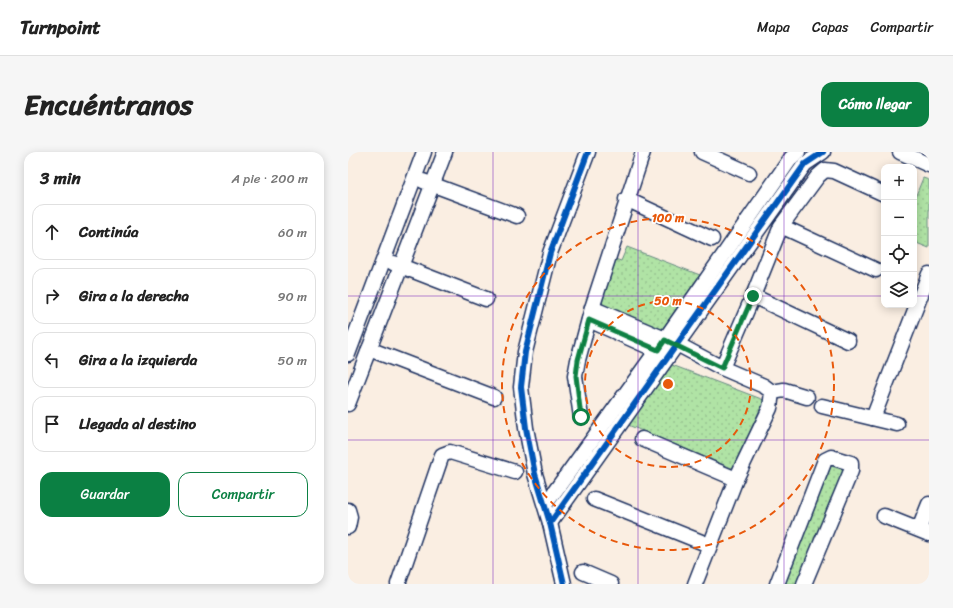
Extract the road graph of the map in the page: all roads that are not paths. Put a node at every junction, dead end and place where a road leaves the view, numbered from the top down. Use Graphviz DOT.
graph roads {
  1 [pos="424,152"];
  2 [pos="445,152"];
  3 [pos="588,152"];
  4 [pos="643,152"];
  5 [pos="702,152"];
  6 [pos="798,152"];
  7 [pos="823,152"];
  8 [pos="900,152"];
  9 [pos="929,165"];
  10 [pos="749,173"];
  11 [pos="415,178"];
  12 [pos="432,184"];
  13 [pos="881,193"];
  14 [pos="626,199"];
  15 [pos="517,216"];
  16 [pos="781,226"];
  17 [pos="712,239"];
  18 [pos="384,259"];
  19 [pos="401,267"];
  20 [pos="876,270"];
  21 [pos="929,274"];
  22 [pos="753,296"];
  23 [pos="486,299"];
  24 [pos="590,314"];
  25 [pos="848,342"];
  26 [pos="667,347"];
  27 [pos="370,349"];
  28 [pos="348,354"];
  29 [pos="722,368"];
  30 [pos="772,392"];
  31 [pos="494,397"];
  32 [pos="806,397"];
  33 [pos="349,398"];
  34 [pos="822,406"];
  35 [pos="581,417"];
  36 [pos="873,418"];
  37 [pos="897,424"];
  38 [pos="642,439"];
  39 [pos="515,472"];
  40 [pos="736,479"];
  41 [pos="555,492"];
  42 [pos="594,499"];
  43 [pos="564,503"];
  44 [pos="929,504"];
  45 [pos="545,505"];
  46 [pos="348,510"];
  47 [pos="884,516"];
  48 [pos="550,523"];
  49 [pos="348,527"];
  50 [pos="924,531"];
  51 [pos="709,545"];
  52 [pos="583,572"];
  53 [pos="398,584"];
  54 [pos="564,584"];
  55 [pos="611,584"];
  56 [pos="695,584"];
  57 [pos="777,584"];
  58 [pos="804,584"];
  1 -- 11 [label="street"];
  2 -- 12 [label="street"];
  3 -- 45 [label="street"];
  4 -- 14 [label="street"];
  5 -- 10 [label="street"];
  6 -- 26 [label="street"];
  7 -- 26 [label="street"];
  8 -- 9 [label="street"];
  11 -- 12 [label="street"];
  11 -- 18 [label="street"];
  12 -- 15 [label="street"];
  12 -- 19 [label="street"];
  13 -- 16 [label="street"];
  14 -- 17 [label="street"];
  14 -- 24 [label="street"];
  16 -- 20 [label="street"];
  16 -- 22 [label="street"];
  18 -- 19 [label="street"];
  18 -- 28 [label="street"];
  19 -- 23 [label="street"];
  19 -- 27 [label="street"];
  21 -- 36 [label="street"];
  22 -- 25 [label="street"];
  22 -- 29 [label="street"];
  24 -- 26 [label="street"];
  24 -- 35 [label="street"];
  26 -- 29 [label="street"];
  26 -- 41 [label="street"];
  26 -- 43 [label="street"];
  27 -- 31 [label="street"];
  27 -- 33 [label="street"];
  29 -- 30 [label="street"];
  30 -- 32 [label="street"];
  30 -- 40 [label="street"];
  34 -- 36 [label="street"];
  36 -- 37 [label="street"];
  38 -- 40 [label="street"];
  39 -- 53 [label="street"];
  40 -- 51 [label="street"];
  41 -- 43 [label="street"];
  41 -- 45 [label="street"];
  42 -- 51 [label="street"];
  43 -- 48 [label="street"];
  44 -- 50 [label="street"];
  45 -- 48 [label="street"];
  46 -- 49 [label="street"];
  47 -- 50 [label="street"];
  48 -- 54 [label="street"];
  51 -- 56 [label="street"];
  52 -- 55 [label="street"];
  57 -- 58 [label="street"];
}
